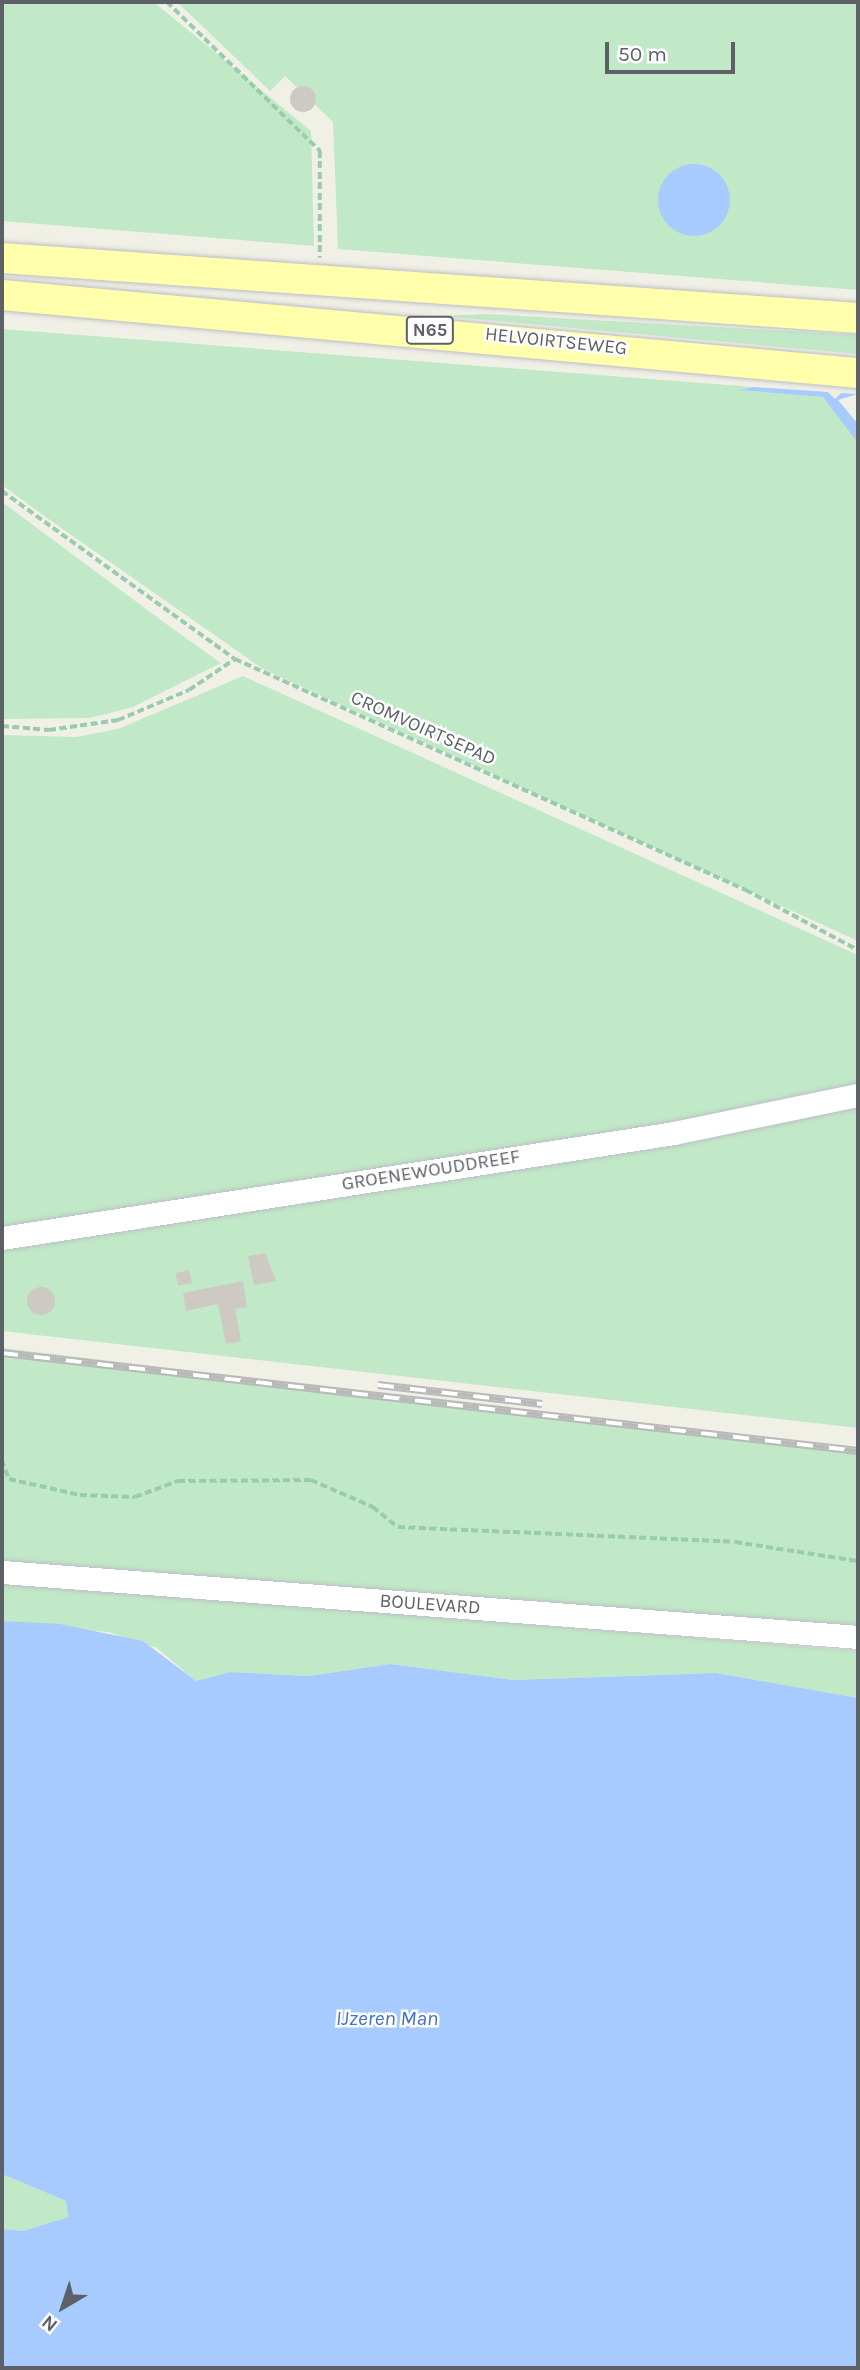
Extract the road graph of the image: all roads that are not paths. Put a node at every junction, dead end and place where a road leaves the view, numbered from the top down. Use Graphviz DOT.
graph roads {
  1 [pos="2,258"];
  2 [pos="2,295"];
  3 [pos="858,318"];
  4 [pos="858,373"];
  5 [pos="858,1095"];
  6 [pos="2,1238"];
  7 [pos="2,1572"];
  8 [pos="858,1637"];
  1 -- 3 [label="main road, HELVOIRTSEWEG / N65"];
  2 -- 4 [label="main road, HELVOIRTSEWEG / N65"];
  5 -- 6 [label="street, GROENEWOUDDREEF"];
  7 -- 8 [label="street, BOULEVARD"];
}
